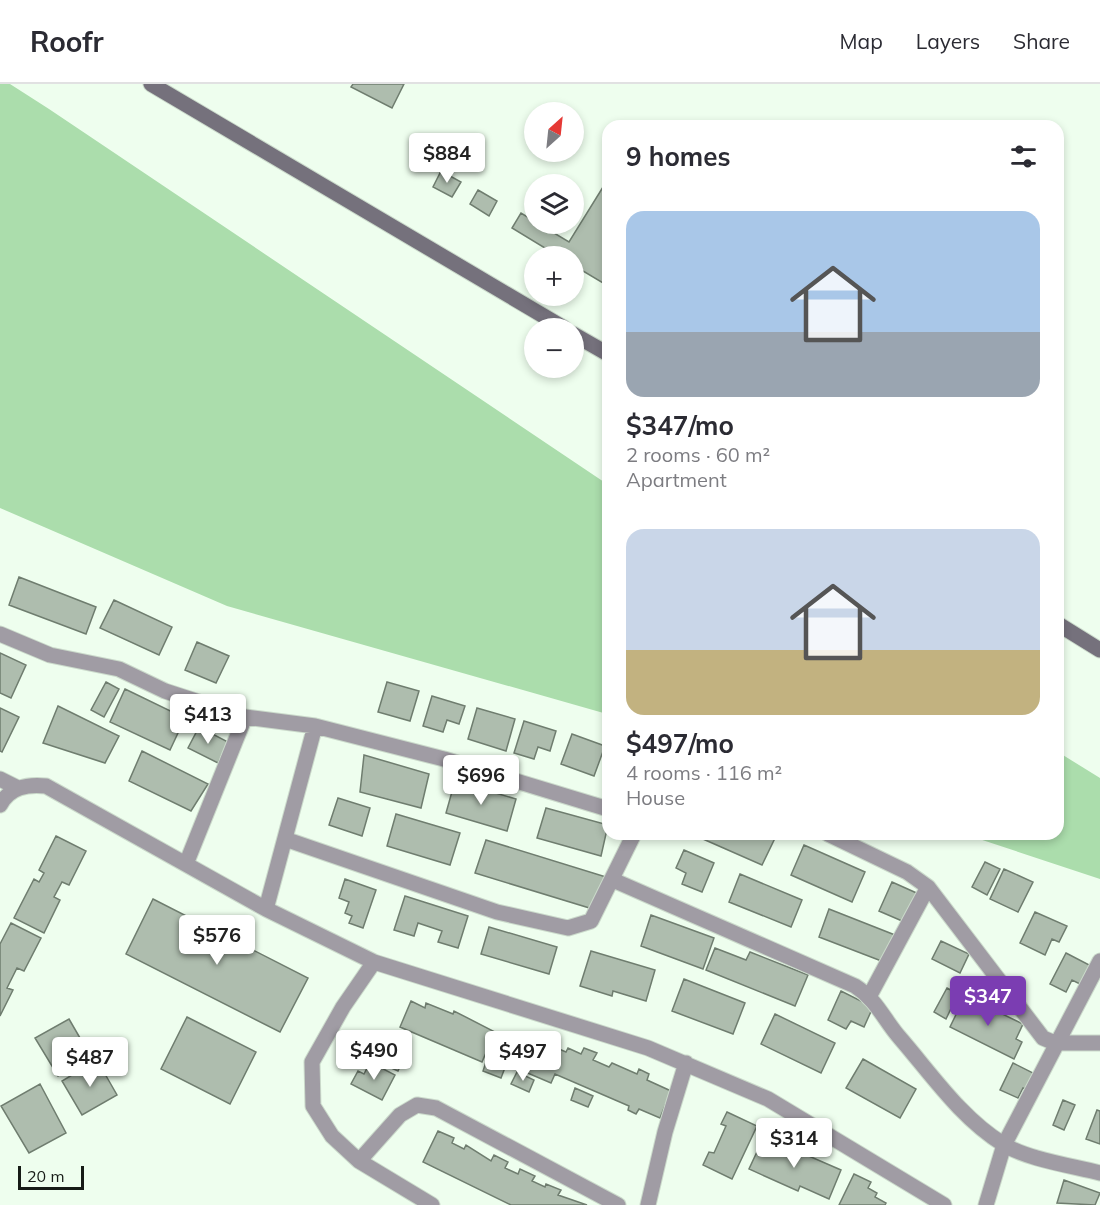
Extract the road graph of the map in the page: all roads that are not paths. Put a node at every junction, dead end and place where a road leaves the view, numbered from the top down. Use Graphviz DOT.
graph roads {
  1 [pos="151,84"];
  2 [pos="547,318"];
  3 [pos="584,340"];
  4 [pos="602,351"];
  5 [pos="1064,628"];
  6 [pos="0,634"];
  7 [pos="1100,650"];
  8 [pos="245,717"];
  9 [pos="315,726"];
  10 [pos="0,779"];
  11 [pos="18,788"];
  12 [pos="0,805"];
  13 [pos="602,807"];
  14 [pos="285,839"];
  15 [pos="631,840"];
  16 [pos="840,840"];
  17 [pos="186,864"];
  18 [pos="613,880"];
  19 [pos="928,887"];
  20 [pos="266,909"];
  21 [pos="1100,961"];
  22 [pos="374,962"];
  23 [pos="870,995"];
  24 [pos="1055,1043"];
  25 [pos="1100,1044"];
  26 [pos="686,1063"];
  27 [pos="1004,1145"];
  28 [pos="359,1161"];
  29 [pos="1100,1173"];
  30 [pos="432,1205"];
  31 [pos="618,1205"];
  32 [pos="648,1205"];
  33 [pos="944,1205"];
  34 [pos="986,1205"];
  1 -- 2 [label="street"];
  3 -- 4 [label="street"];
  5 -- 7 [label="street"];
  6 -- 8 [label="street"];
  8 -- 9 [label="street"];
  8 -- 17 [label="street"];
  9 -- 13 [label="street"];
  9 -- 14 [label="street"];
  10 -- 11 [label="street"];
  11 -- 12 [label="street"];
  11 -- 17 [label="street"];
  14 -- 18 [label="street"];
  14 -- 20 [label="street"];
  15 -- 18 [label="street"];
  16 -- 19 [label="street"];
  17 -- 20 [label="street"];
  18 -- 23 [label="street"];
  19 -- 23 [label="street"];
  19 -- 24 [label="street"];
  20 -- 22 [label="street"];
  21 -- 24 [label="street"];
  22 -- 26 [label="street"];
  22 -- 28 [label="street"];
  23 -- 27 [label="street"];
  24 -- 25 [label="street"];
  24 -- 27 [label="street"];
  26 -- 32 [label="street"];
  26 -- 33 [label="street"];
  27 -- 29 [label="street"];
  27 -- 34 [label="street"];
  28 -- 30 [label="street"];
  28 -- 31 [label="street"];
}
